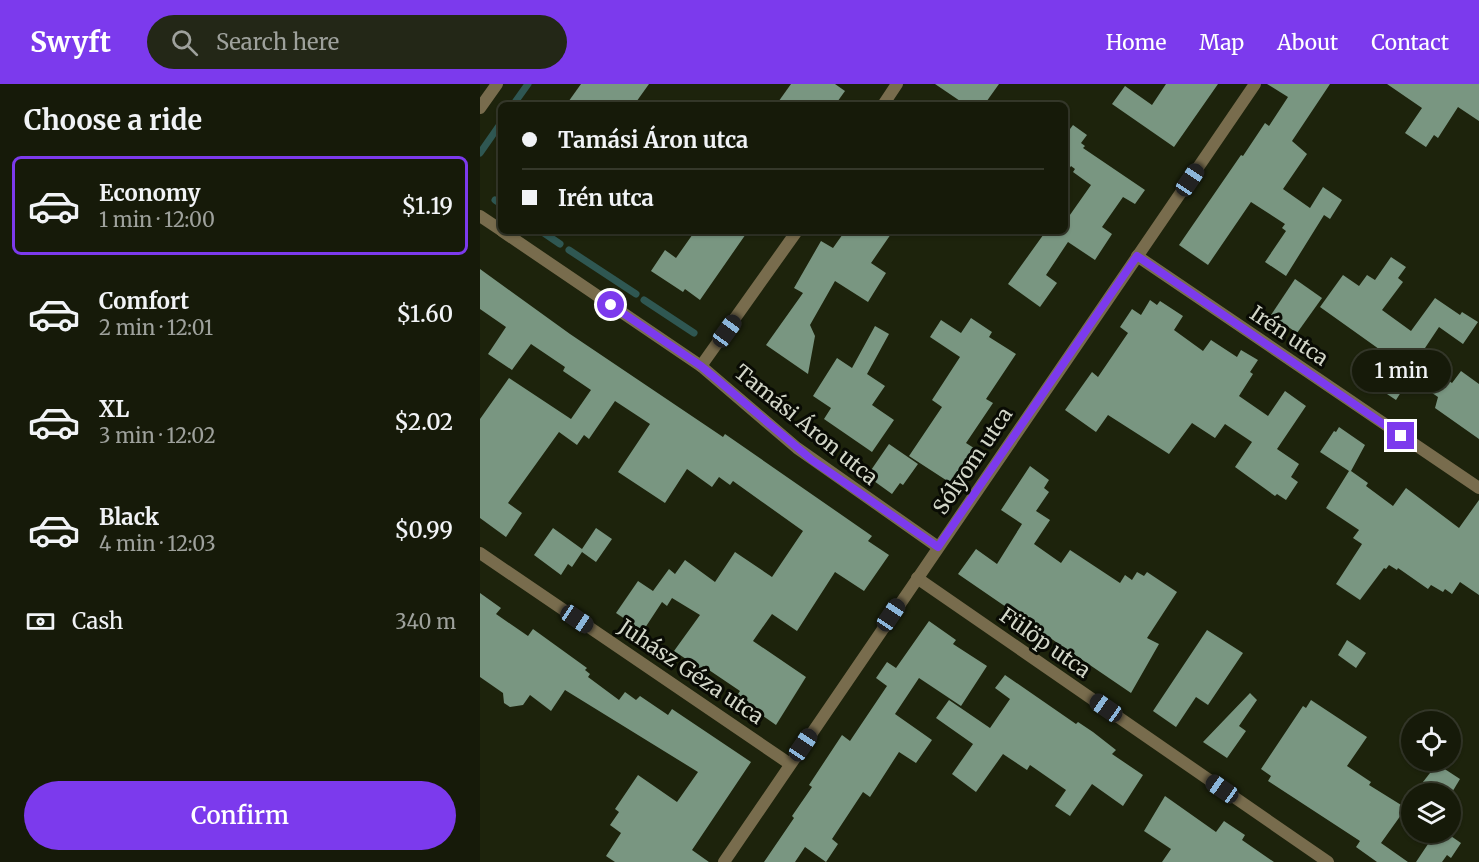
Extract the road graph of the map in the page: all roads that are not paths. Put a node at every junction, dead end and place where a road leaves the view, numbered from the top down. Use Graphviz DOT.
graph roads {
  1 [pos="497,84"];
  2 [pos="897,84"];
  3 [pos="1255,84"];
  4 [pos="885,102"];
  5 [pos="480,108"];
  6 [pos="480,216"];
  7 [pos="498,228"];
  8 [pos="506,234"];
  9 [pos="794,234"];
  10 [pos="1137,256"];
  11 [pos="701,366"];
  12 [pos="1479,488"];
  13 [pos="938,547"];
  14 [pos="480,553"];
  15 [pos="917,578"];
  16 [pos="790,764"];
  17 [pos="724,862"];
  18 [pos="1328,862"];
  1 -- 5 [label="street"];
  2 -- 4 [label="street"];
  3 -- 10 [label="street, Sólyom utca"];
  6 -- 7 [label="street, Tamási Áron utca"];
  8 -- 11 [label="street, Tamási Áron utca"];
  9 -- 11 [label="street"];
  10 -- 12 [label="street, Irén utca"];
  10 -- 13 [label="street, Sólyom utca"];
  11 -- 13 [label="street, Tamási Áron utca"];
  13 -- 15 [label="street, Sólyom utca"];
  14 -- 16 [label="street, Juhász Géza utca"];
  15 -- 16 [label="street, Sólyom utca"];
  15 -- 18 [label="street, Fülöp utca"];
  16 -- 17 [label="street, Sólyom utca"];
}
